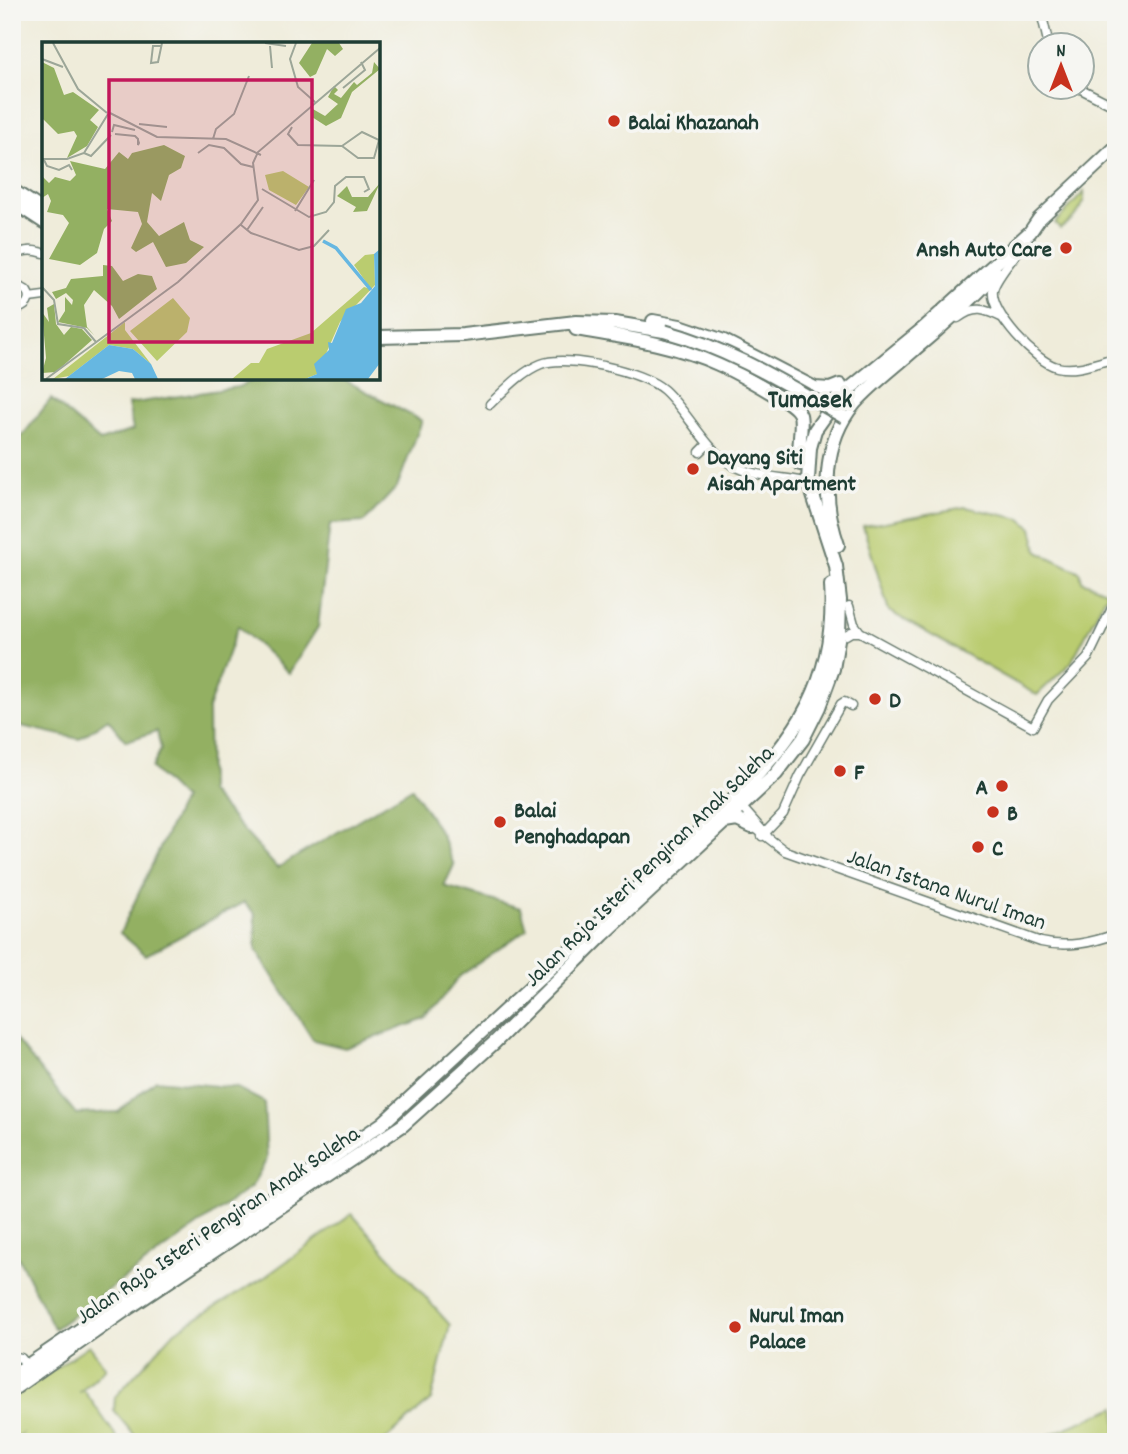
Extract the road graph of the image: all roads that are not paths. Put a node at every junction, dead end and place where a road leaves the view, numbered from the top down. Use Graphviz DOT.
graph roads {
  1 [pos="1041,12"];
  2 [pos="1046,32"];
  3 [pos="1096,97"];
  4 [pos="1116,107"];
  5 [pos="1116,147"];
  6 [pos="12,190"];
  7 [pos="12,201"];
  8 [pos="42,210"];
  9 [pos="1038,219"];
  10 [pos="42,221"];
  11 [pos="1030,232"];
  12 [pos="1019,250"];
  13 [pos="42,253"];
  14 [pos="12,260"];
  15 [pos="13,287"];
  16 [pos="42,296"];
  17 [pos="29,298"];
  18 [pos="12,304"];
  19 [pos="1003,318"];
  20 [pos="576,325"];
  21 [pos="933,334"];
  22 [pos="380,339"];
  23 [pos="1116,358"];
  24 [pos="799,380"];
  25 [pos="840,385"];
  26 [pos="783,400"];
  27 [pos="490,404"];
  28 [pos="843,420"];
  29 [pos="708,444"];
  30 [pos="700,452"];
  31 [pos="800,464"];
  32 [pos="800,481"];
  33 [pos="1116,600"];
  34 [pos="849,605"];
  35 [pos="860,632"];
  36 [pos="846,635"];
  37 [pos="828,687"];
  38 [pos="851,706"];
  39 [pos="742,808"];
  40 [pos="724,822"];
  41 [pos="766,837"];
  42 [pos="1116,934"];
  43 [pos="12,1356"];
  44 [pos="31,1370"];
  45 [pos="12,1376"];
  46 [pos="12,1390"];
  1 -- 2 [label="street"];
  3 -- 4 [label="street"];
  5 -- 9 [label="main road, Jalan Raja Isteri Pengiran Anak Saleha"];
  6 -- 8 [label="main road"];
  7 -- 10 [label="main road"];
  9 -- 11 [label="main road, Jalan Raja Isteri Pengiran Anak Saleha"];
  9 -- 25 [label="main road, Jalan Raja Isteri Pengiran Anak Saleha"];
  11 -- 12 [label="main road"];
  11 -- 37 [label="main road, Jalan Raja Isteri Pengiran Anak Saleha"];
  12 -- 19 [label="street"];
  12 -- 21 [label="main road"];
  13 -- 14 [label="street"];
  15 -- 17 [label="street"];
  16 -- 17 [label="street"];
  17 -- 18 [label="street"];
  19 -- 21 [label="street"];
  19 -- 23 [label="street"];
  20 -- 22 [label="main road"];
  20 -- 24 [label="main road"];
  20 -- 26 [label="main road"];
  20 -- 28 [label="main road, bridge"];
  21 -- 28 [label="main road"];
  24 -- 25 [label="main road"];
  24 -- 26 [label="main road"];
  25 -- 31 [label="main road, Jalan Raja Isteri Pengiran Anak Saleha"];
  26 -- 31 [label="main road"];
  27 -- 29 [label="street"];
  28 -- 34 [label="main road"];
  29 -- 30 [label="street"];
  29 -- 32 [label="street"];
  31 -- 32 [label="main road, Jalan Raja Isteri Pengiran Anak Saleha"];
  32 -- 39 [label="main road, Jalan Raja Isteri Pengiran Anak Saleha"];
  33 -- 35 [label="street"];
  34 -- 35 [label="street"];
  34 -- 36 [label="main road"];
  35 -- 36 [label="street"];
  36 -- 37 [label="main road"];
  37 -- 39 [label="main road, Jalan Raja Isteri Pengiran Anak Saleha"];
  38 -- 41 [label="street"];
  39 -- 40 [label="main road, Jalan Raja Isteri Pengiran Anak Saleha"];
  39 -- 40 [label="main road"];
  39 -- 41 [label="street, Jalan Istana Nurul Iman"];
  39 -- 41 [label="street, Jalan Istana Nurul Iman"];
  39 -- 44 [label="main road, Jalan Raja Isteri Pengiran Anak Saleha"];
  40 -- 44 [label="main road, Jalan Raja Isteri Pengiran Anak Saleha"];
  41 -- 42 [label="street, Jalan Istana Nurul Iman"];
  43 -- 44 [label="street"];
  44 -- 45 [label="main road, Jalan Raja Isteri Pengiran Anak Saleha"];
  44 -- 46 [label="main road, Jalan Raja Isteri Pengiran Anak Saleha"];
}
